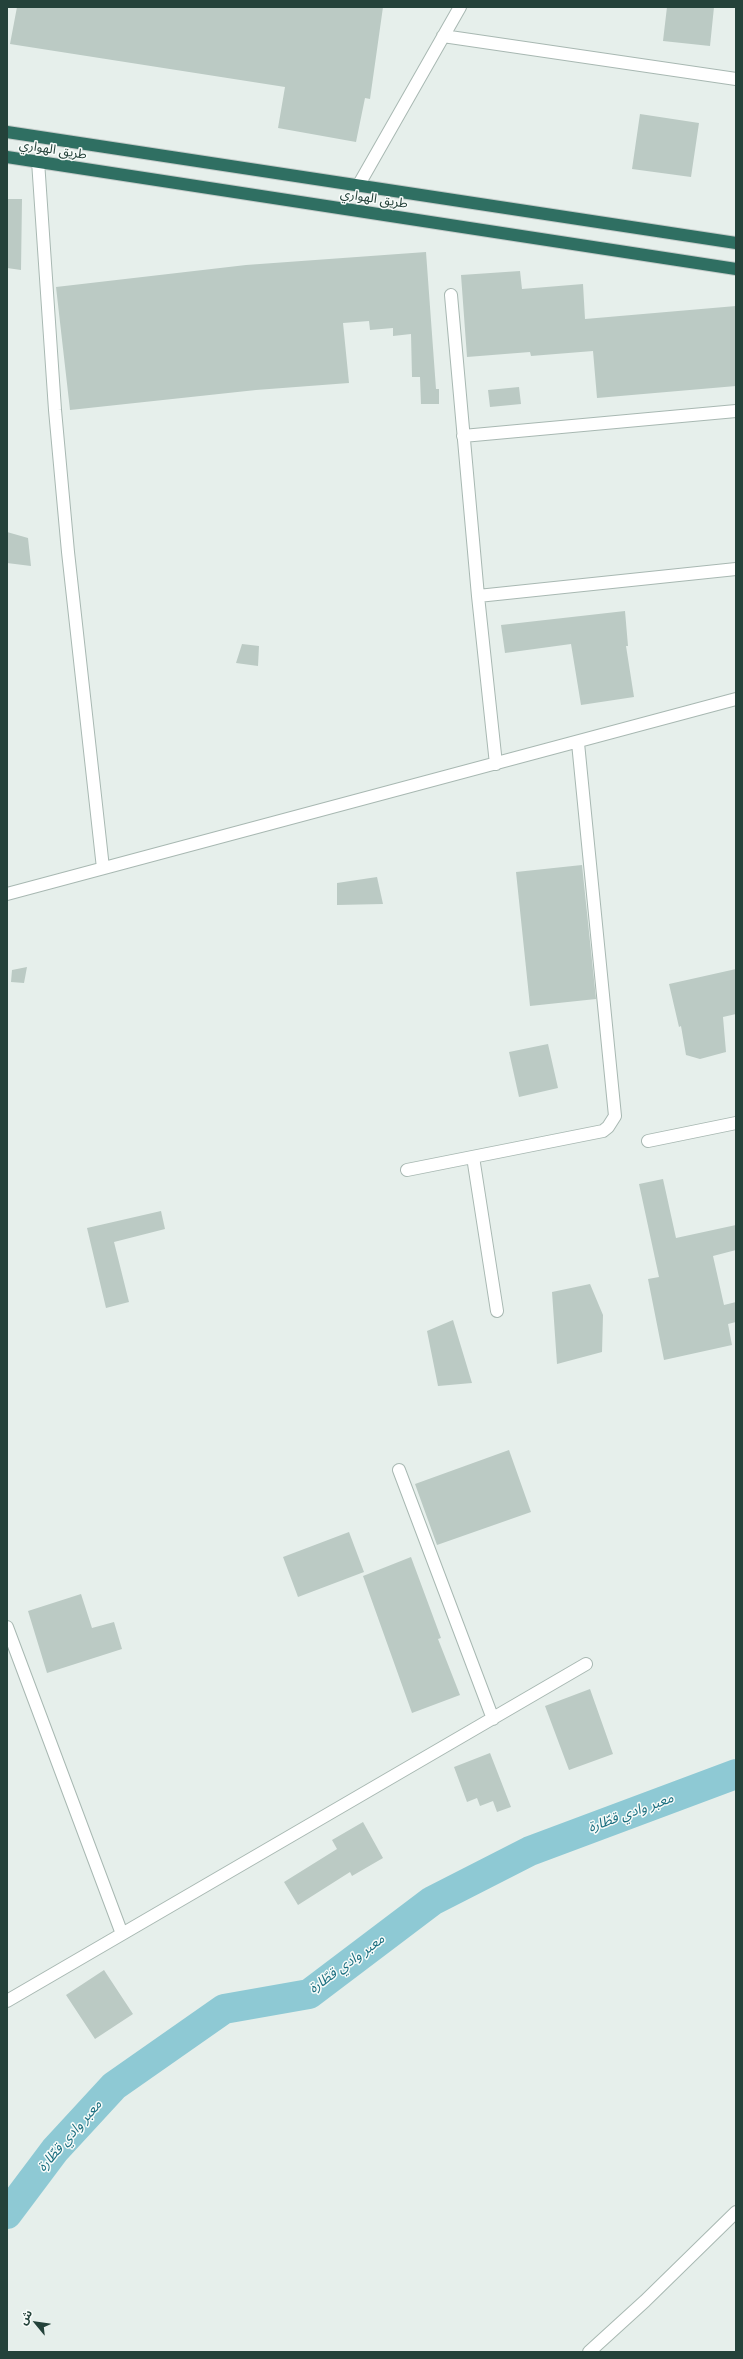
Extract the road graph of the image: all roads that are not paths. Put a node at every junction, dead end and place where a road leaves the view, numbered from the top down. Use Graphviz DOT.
graph roads {
  1 [pos="460,7"];
  2 [pos="443,36"];
  3 [pos="736,79"];
  4 [pos="7,132"];
  5 [pos="7,157"];
  6 [pos="38,161"];
  7 [pos="358,186"];
  8 [pos="736,243"];
  9 [pos="736,269"];
  10 [pos="451,295"];
  11 [pos="736,411"];
  12 [pos="463,436"];
  13 [pos="736,569"];
  14 [pos="478,596"];
  15 [pos="736,699"];
  16 [pos="578,743"];
  17 [pos="496,764"];
  18 [pos="103,868"];
  19 [pos="7,894"];
  20 [pos="736,1123"];
  21 [pos="648,1141"];
  22 [pos="473,1156"];
  23 [pos="407,1170"];
  24 [pos="497,1311"];
  25 [pos="399,1470"];
  26 [pos="7,1627"];
  27 [pos="586,1664"];
  28 [pos="492,1718"];
  29 [pos="122,1934"];
  30 [pos="7,2001"];
  31 [pos="736,2212"];
  32 [pos="589,2352"];
  1 -- 2 [label="street"];
  2 -- 3 [label="street"];
  2 -- 7 [label="street"];
  4 -- 7 [label="highway, طريق الهواري"];
  5 -- 6 [label="highway, طريق الهواري"];
  6 -- 9 [label="highway, طريق الهواري"];
  6 -- 18 [label="street"];
  7 -- 8 [label="highway, طريق الهواري"];
  10 -- 12 [label="street"];
  11 -- 12 [label="street"];
  12 -- 14 [label="street"];
  13 -- 14 [label="street"];
  14 -- 17 [label="street"];
  15 -- 16 [label="street"];
  16 -- 17 [label="street"];
  16 -- 22 [label="street"];
  17 -- 18 [label="street"];
  18 -- 19 [label="street"];
  20 -- 21 [label="street"];
  22 -- 23 [label="street"];
  22 -- 24 [label="street"];
  25 -- 28 [label="street"];
  26 -- 29 [label="street"];
  27 -- 28 [label="street"];
  28 -- 29 [label="street"];
  29 -- 30 [label="street"];
  31 -- 32 [label="street"];
}
